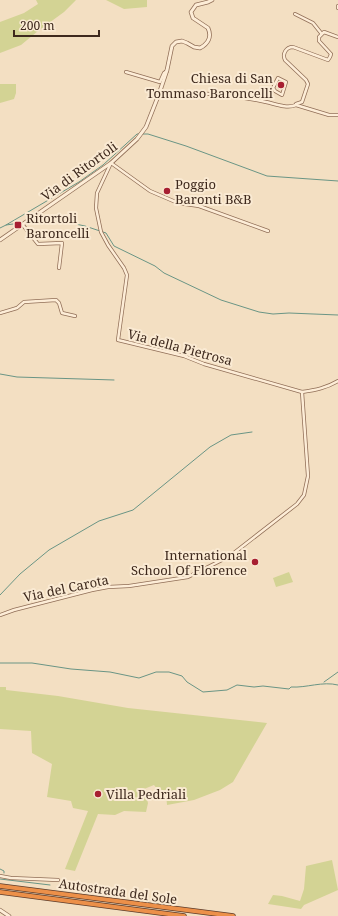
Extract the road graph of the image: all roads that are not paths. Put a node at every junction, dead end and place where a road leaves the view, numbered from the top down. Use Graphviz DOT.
graph roads {
  1 [pos="212,0"];
  2 [pos="296,14"];
  3 [pos="321,33"];
  4 [pos="338,37"];
  5 [pos="167,70"];
  6 [pos="126,72"];
  7 [pos="158,95"];
  8 [pos="282,95"];
  9 [pos="296,104"];
  10 [pos="338,115"];
  11 [pos="111,163"];
  12 [pos="22,224"];
  13 [pos="268,231"];
  14 [pos="0,240"];
  15 [pos="59,268"];
  16 [pos="0,313"];
  17 [pos="75,316"];
  18 [pos="338,381"];
  19 [pos="302,392"];
  20 [pos="0,615"];
  21 [pos="0,876"];
  22 [pos="58,880"];
  23 [pos="0,886"];
  24 [pos="0,892"];
  25 [pos="1,911"];
  26 [pos="5,916"];
  27 [pos="9,916"];
  28 [pos="184,916"];
  29 [pos="233,916"];
  1 -- 5 [label="street, Via di Ritortoli"];
  2 -- 3 [label="street"];
  3 -- 4 [label="street"];
  3 -- 9 [label="street"];
  5 -- 6 [label="street"];
  5 -- 7 [label="street, Via di Ritortoli"];
  7 -- 9 [label="street"];
  7 -- 11 [label="street, Via di Ritortoli"];
  8 -- 8 [label="street"];
  9 -- 10 [label="street"];
  11 -- 12 [label="street, Via di Ritortoli"];
  11 -- 13 [label="street"];
  11 -- 19 [label="street, Via della Pietrosa"];
  12 -- 14 [label="street, Via di Ritortoli"];
  12 -- 15 [label="street"];
  16 -- 17 [label="street"];
  18 -- 19 [label="street"];
  19 -- 20 [label="street, Via del Carota"];
  21 -- 22 [label="street"];
  23 -- 29 [label="highway, Autostrada del Sole"];
  24 -- 28 [label="highway, Autostrada del Sole"];
  25 -- 26 [label="street"];
  25 -- 27 [label="street"];
}
